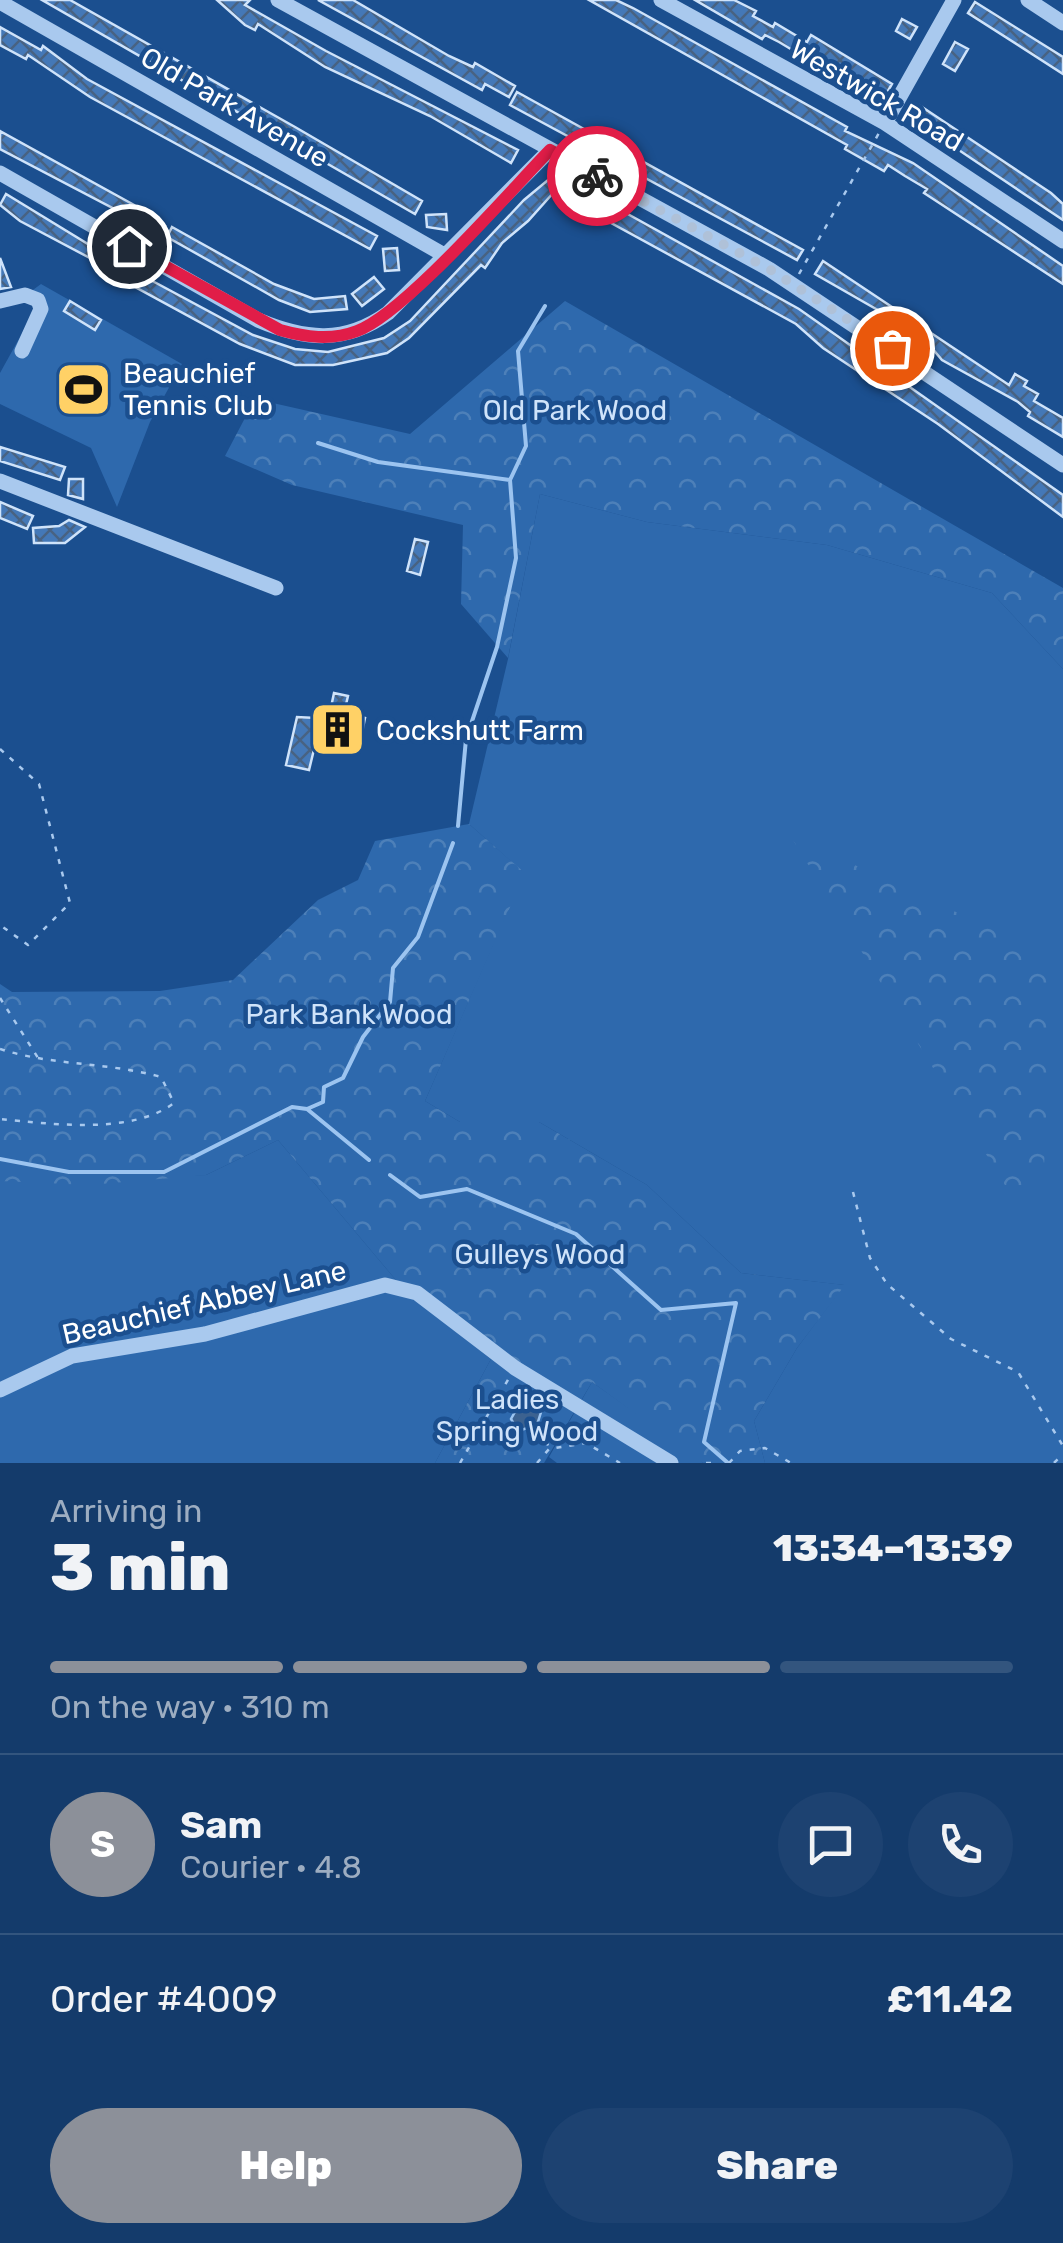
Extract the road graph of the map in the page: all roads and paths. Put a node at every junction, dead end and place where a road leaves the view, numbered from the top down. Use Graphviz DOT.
graph roads {
  1 [pos="278,0"];
  2 [pos="661,0"];
  3 [pos="954,0"];
  4 [pos="1028,0"];
  5 [pos="0,2"];
  6 [pos="1063,24"];
  7 [pos="885,123"];
  8 [pos="550,150"];
  9 [pos="0,173"];
  10 [pos="1063,241"];
  11 [pos="446,256"];
  12 [pos="794,284"];
  13 [pos="0,301"];
  14 [pos="22,351"];
  15 [pos="1063,465"];
  16 [pos="0,481"];
  17 [pos="276,588"];
  18 [pos="0,749"];
  19 [pos="0,925"];
  20 [pos="0,998"];
  21 [pos="0,1049"];
  22 [pos="41,1062"];
  23 [pos="0,1120"];
  24 [pos="852,1192"];
  25 [pos="515,1368"];
  26 [pos="0,1390"];
  27 [pos="541,1429"];
  28 [pos="1063,1446"];
  29 [pos="549,1449"];
  30 [pos="1063,1454"];
  31 [pos="460,1463"];
  32 [pos="537,1463"];
  33 [pos="620,1463"];
  34 [pos="672,1463"];
  35 [pos="729,1463"];
  36 [pos="791,1463"];
  37 [pos="1054,1463"];
  1 -- 8 [label="street"];
  2 -- 7 [label="street, Westwick Road"];
  3 -- 7 [label="street"];
  4 -- 6 [label="street"];
  5 -- 11 [label="street, Old Park Avenue"];
  7 -- 10 [label="street, Westwick Road"];
  7 -- 12 [label="path"];
  8 -- 11 [label="street"];
  8 -- 12 [label="street"];
  9 -- 11 [label="street"];
  12 -- 15 [label="street"];
  13 -- 14 [label="street"];
  16 -- 17 [label="street"];
  18 -- 19 [label="path"];
  20 -- 22 [label="path"];
  21 -- 22 [label="path"];
  22 -- 23 [label="path"];
  24 -- 28 [label="path"];
  25 -- 26 [label="street, Beauchief Abbey Lane"];
  25 -- 31 [label="path"];
  25 -- 34 [label="street, Beauchief Abbey Lane"];
  27 -- 29 [label="path"];
  29 -- 32 [label="path"];
  29 -- 33 [label="path"];
  30 -- 37 [label="path"];
  35 -- 36 [label="path"];
}
